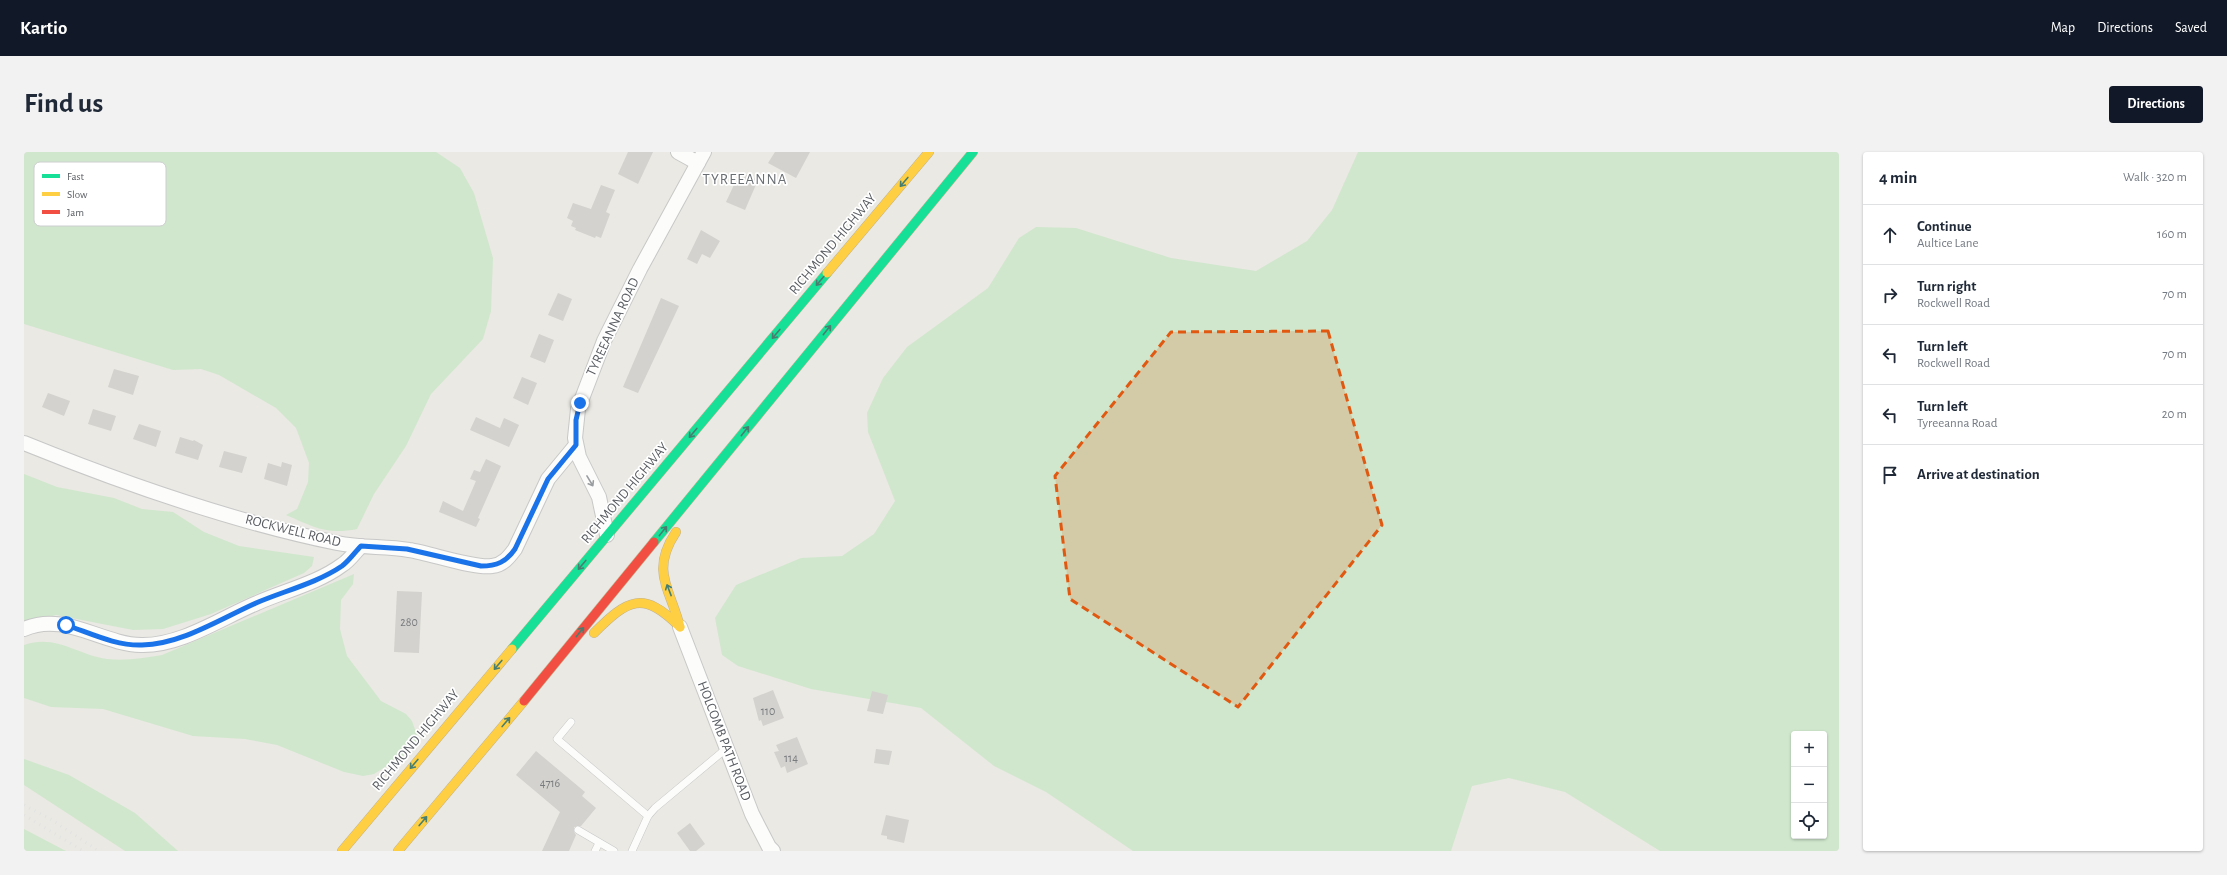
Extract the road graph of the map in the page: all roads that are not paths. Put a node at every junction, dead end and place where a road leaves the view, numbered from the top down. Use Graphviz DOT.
graph roads {
  1 [pos="678,152"];
  2 [pos="929,152"];
  3 [pos="973,152"];
  4 [pos="977,152"];
  5 [pos="701,158"];
  6 [pos="904,252"];
  7 [pos="24,443"];
  8 [pos="576,445"];
  9 [pos="682,525"];
  10 [pos="607,536"];
  11 [pos="361,546"];
  12 [pos="680,627"];
  13 [pos="24,629"];
  14 [pos="538,684"];
  15 [pos="571,722"];
  16 [pos="727,748"];
  17 [pos="648,816"];
  18 [pos="578,830"];
  19 [pos="599,843"];
  20 [pos="342,851"];
  21 [pos="398,851"];
  22 [pos="594,851"];
  23 [pos="614,851"];
  24 [pos="632,851"];
  25 [pos="774,851"];
  1 -- 5 [label="street"];
  2 -- 10 [label="highway, RICHMOND HIGHWAY, one-way"];
  14 -- 3 [label="highway, one-way"];
  4 -- 6 [label="highway"];
  5 -- 8 [label="street, TYREEANNA ROAD"];
  7 -- 11 [label="street, ROCKWELL ROAD"];
  8 -- 10 [label="street, TYREEANNA ROAD, one-way"];
  8 -- 11 [label="street, ROCKWELL ROAD"];
  12 -- 9 [label="highway, one-way"];
  10 -- 20 [label="highway, RICHMOND HIGHWAY, one-way"];
  11 -- 13 [label="street"];
  12 -- 14 [label="highway"];
  12 -- 16 [label="street, HOLCOMB PATH ROAD"];
  21 -- 14 [label="highway, one-way"];
  15 -- 17 [label="lane"];
  16 -- 17 [label="lane"];
  16 -- 25 [label="street, HOLCOMB PATH ROAD"];
  17 -- 24 [label="lane"];
  18 -- 19 [label="lane"];
  19 -- 22 [label="lane"];
  19 -- 23 [label="lane"];
}
